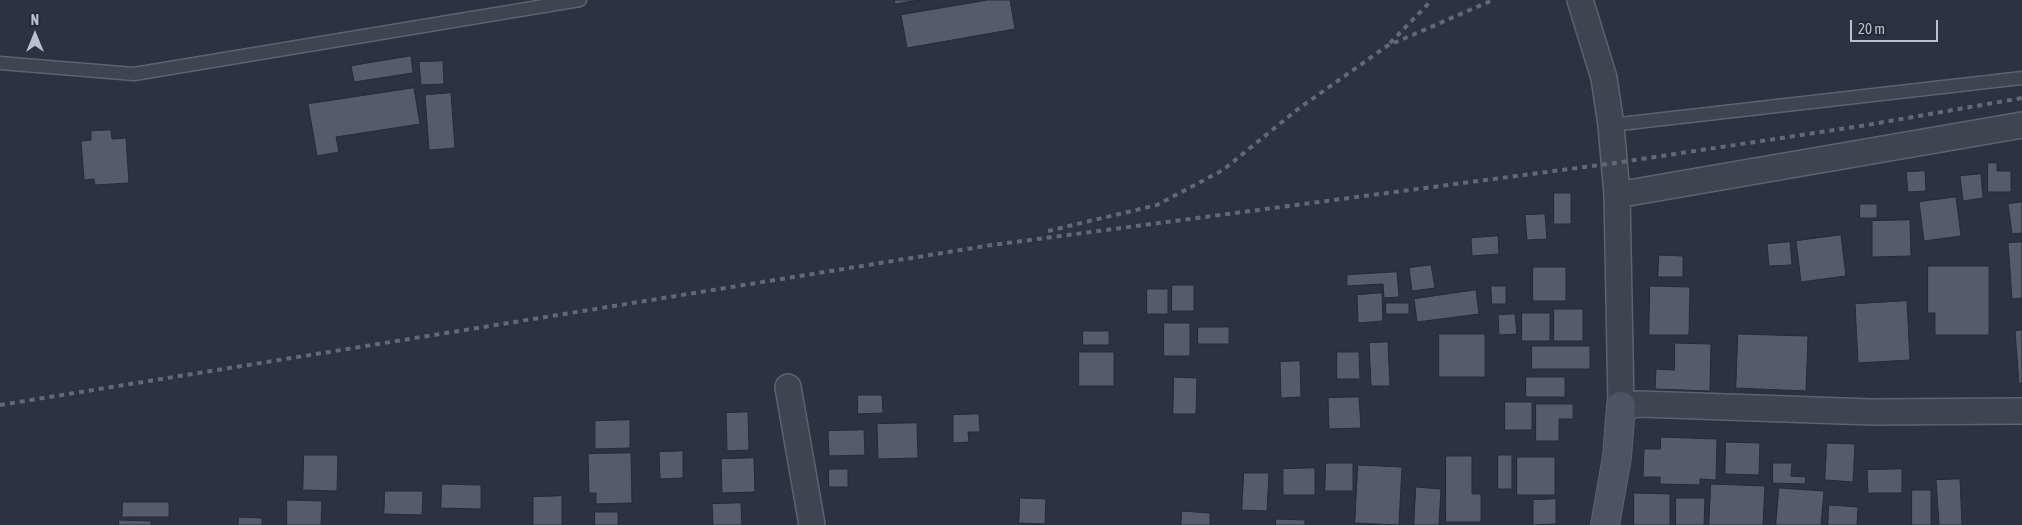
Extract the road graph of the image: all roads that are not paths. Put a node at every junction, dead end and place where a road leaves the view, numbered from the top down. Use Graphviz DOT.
graph roads {
  1 [pos="580,0"];
  2 [pos="1580,0"];
  3 [pos="0,63"];
  4 [pos="2022,78"];
  5 [pos="1611,125"];
  6 [pos="2022,125"];
  7 [pos="1617,194"];
  8 [pos="788,387"];
  9 [pos="1621,406"];
  10 [pos="2022,411"];
  11 [pos="812,525"];
  12 [pos="1605,525"];
  1 -- 3 [label="lane"];
  2 -- 5 [label="street"];
  4 -- 5 [label="lane"];
  5 -- 7 [label="street"];
  6 -- 7 [label="street"];
  7 -- 9 [label="street"];
  8 -- 11 [label="street"];
  9 -- 10 [label="street"];
  9 -- 12 [label="street"];
}
